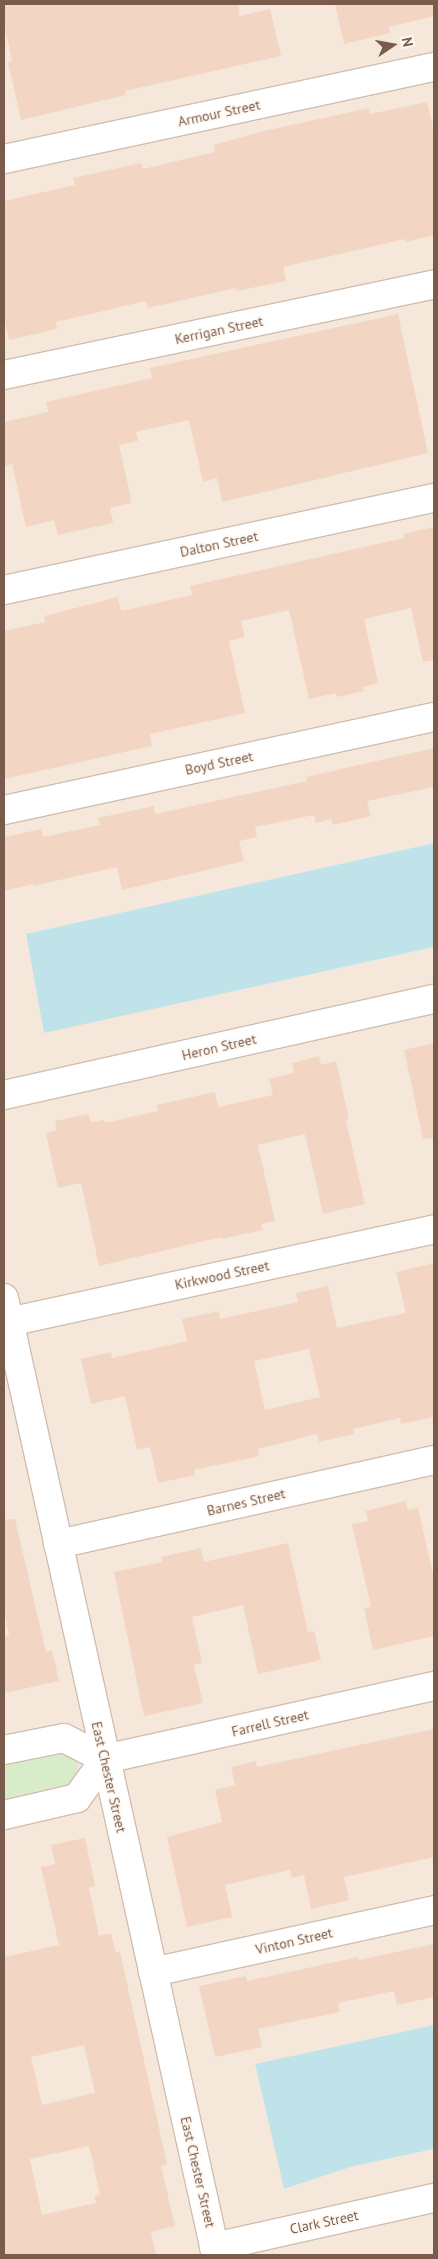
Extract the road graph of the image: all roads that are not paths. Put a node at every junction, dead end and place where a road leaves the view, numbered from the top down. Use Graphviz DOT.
graph roads {
  1 [pos="434,67"];
  2 [pos="4,159"];
  3 [pos="434,284"];
  4 [pos="4,375"];
  5 [pos="434,498"];
  6 [pos="4,590"];
  7 [pos="434,717"];
  8 [pos="4,810"];
  9 [pos="434,999"];
  10 [pos="4,1095"];
  11 [pos="434,1228"];
  12 [pos="6,1310"];
  13 [pos="434,1460"];
  14 [pos="58,1544"];
  15 [pos="434,1686"];
  16 [pos="4,1750"];
  17 [pos="106,1760"];
  18 [pos="4,1815"];
  19 [pos="434,1910"];
  20 [pos="153,1972"];
  21 [pos="434,2198"];
  22 [pos="215,2251"];
  1 -- 2 [label="street, Armour Street"];
  3 -- 4 [label="street, Kerrigan Street"];
  5 -- 6 [label="street, Dalton Street"];
  7 -- 8 [label="street, Boyd Street"];
  9 -- 10 [label="street, Heron Street"];
  11 -- 12 [label="street, Kirkwood Street"];
  12 -- 14 [label="street, East Chester Street"];
  13 -- 14 [label="street, Barnes Street"];
  14 -- 17 [label="street, East Chester Street"];
  15 -- 17 [label="street, Farrell Street"];
  16 -- 17 [label="street"];
  17 -- 18 [label="street"];
  17 -- 20 [label="street, East Chester Street"];
  19 -- 20 [label="street, Vinton Street"];
  20 -- 22 [label="street, East Chester Street"];
  21 -- 22 [label="street, Clark Street"];
}
